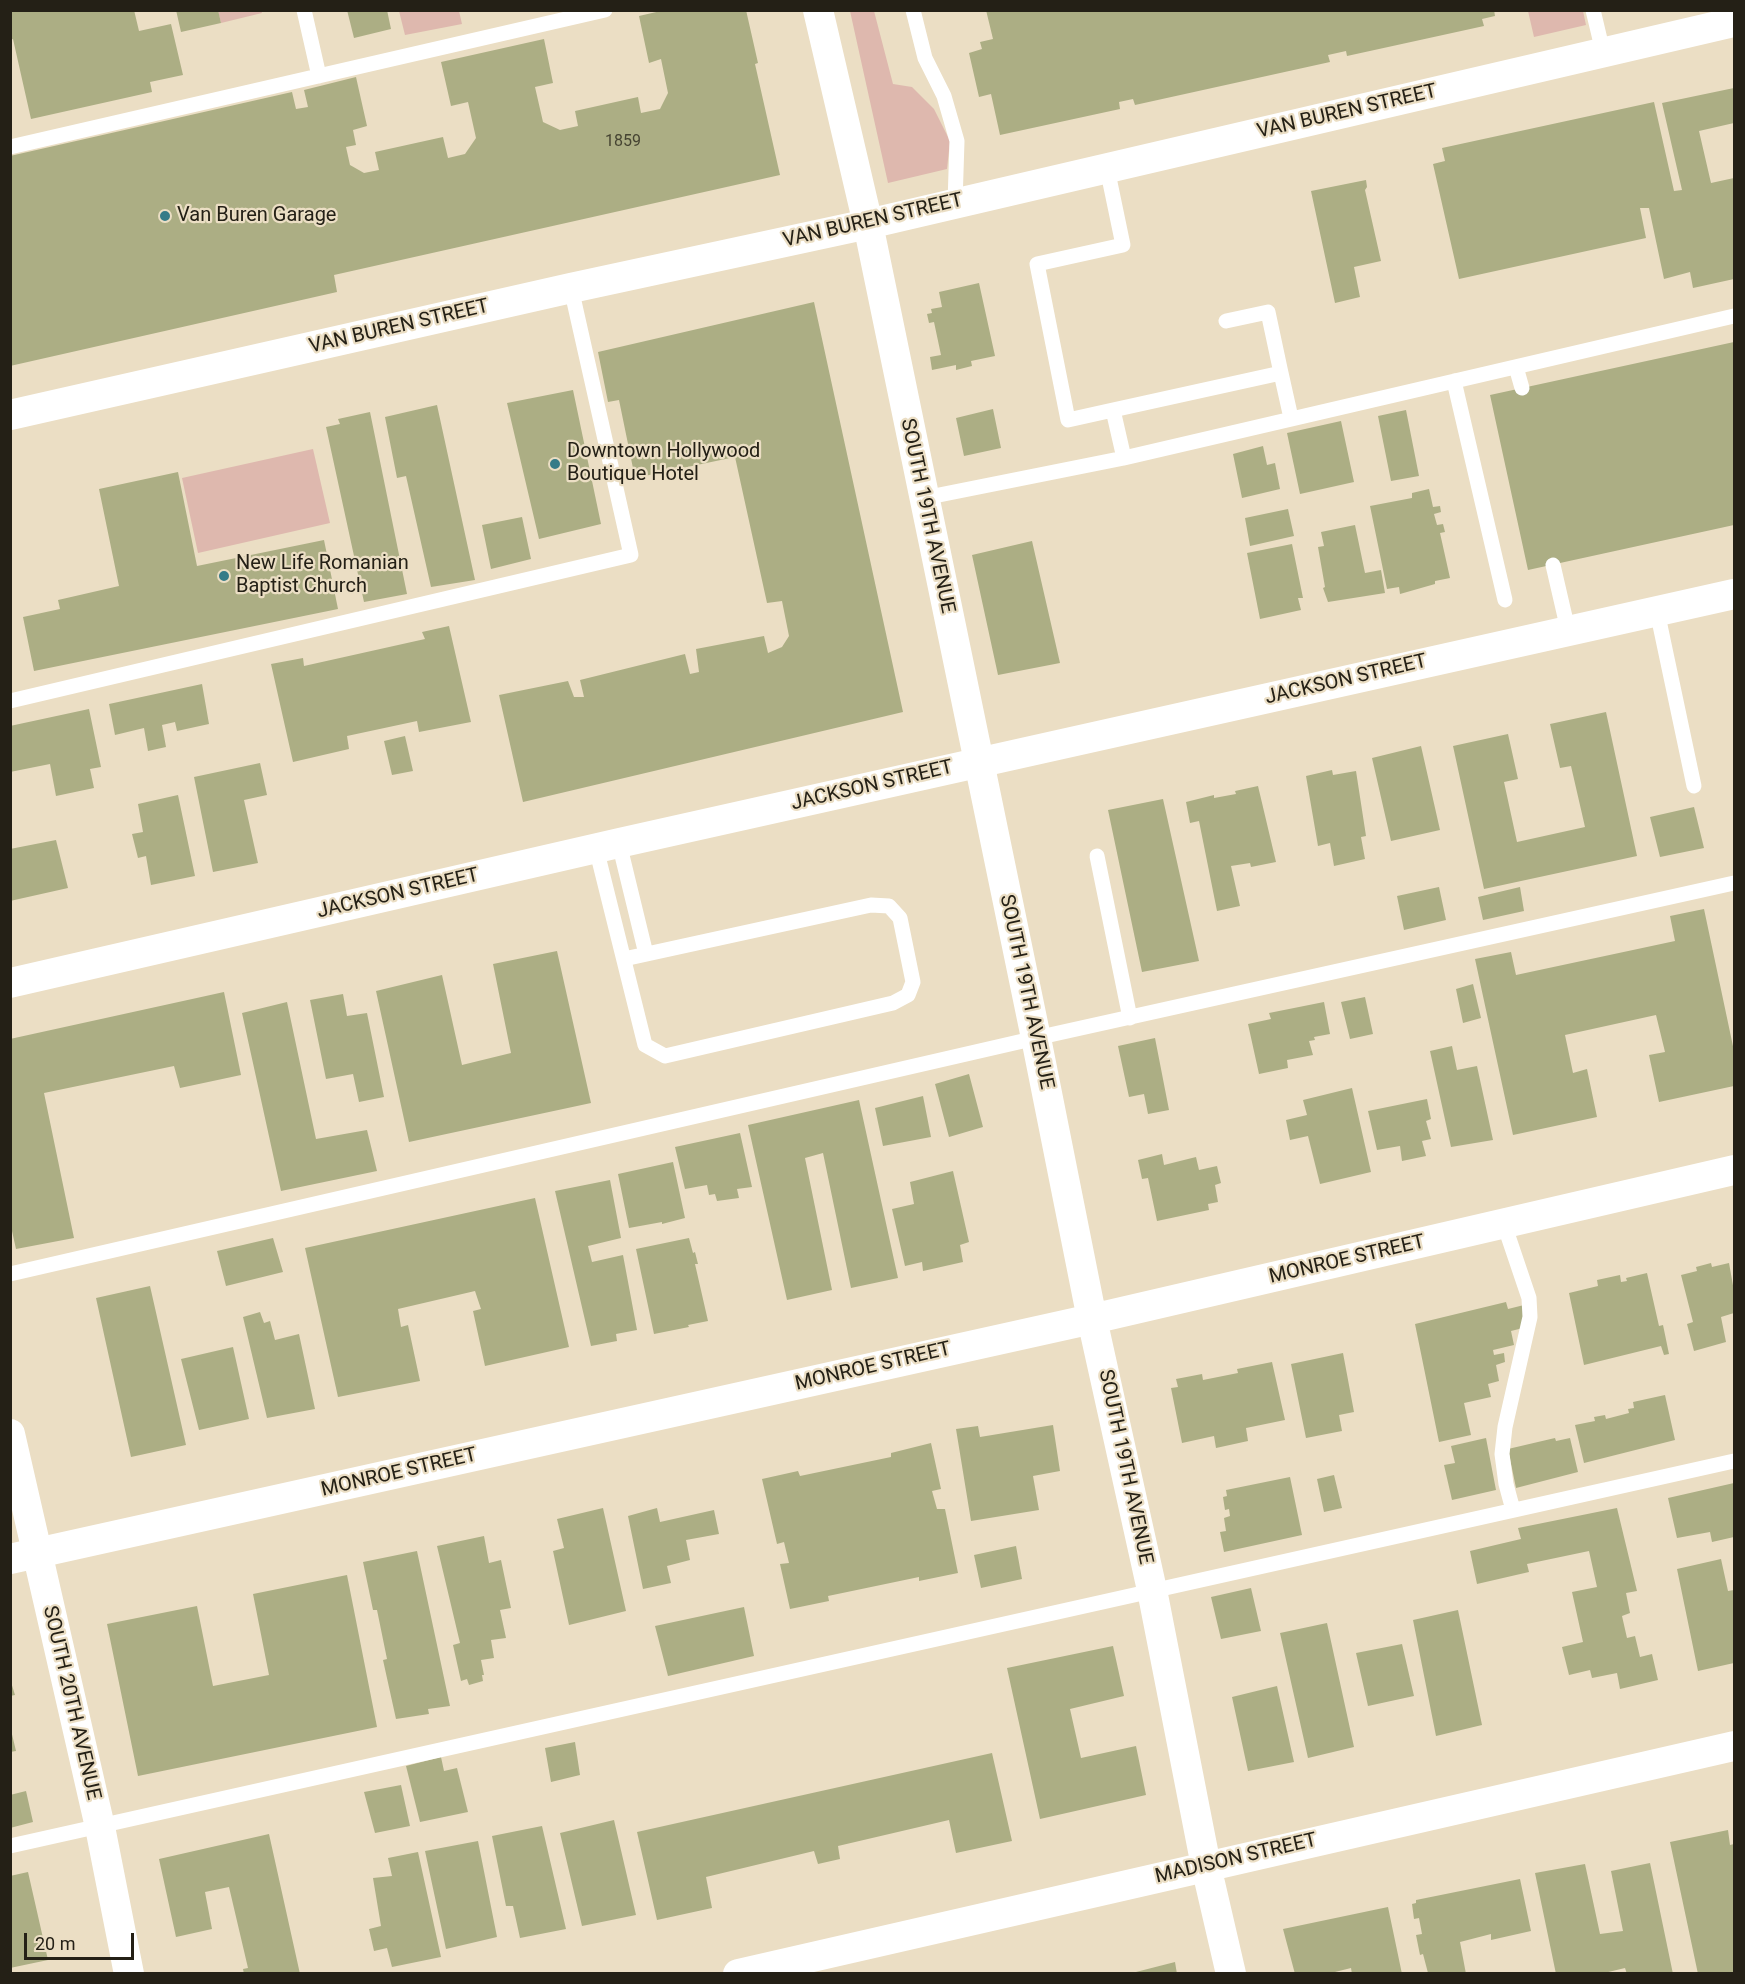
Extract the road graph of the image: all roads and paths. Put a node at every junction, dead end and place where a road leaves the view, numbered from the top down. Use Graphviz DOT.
graph roads {
  1 [pos="304,10"];
  2 [pos="605,10"];
  3 [pos="818,10"];
  4 [pos="913,10"];
  5 [pos="1593,10"];
  6 [pos="562,15"];
  7 [pos="1734,22"];
  8 [pos="1603,52"];
  9 [pos="319,76"];
  10 [pos="10,147"];
  11 [pos="1107,168"];
  12 [pos="955,203"];
  13 [pos="868,224"];
  14 [pos="571,288"];
  15 [pos="1734,316"];
  16 [pos="1226,321"];
  17 [pos="1516,366"];
  18 [pos="1281,373"];
  19 [pos="1454,381"];
  20 [pos="1522,388"];
  21 [pos="1113,411"];
  22 [pos="10,415"];
  23 [pos="1291,418"];
  24 [pos="1124,458"];
  25 [pos="924,498"];
  26 [pos="1553,565"];
  27 [pos="1734,594"];
  28 [pos="1505,600"];
  29 [pos="1657,611"];
  30 [pos="1568,630"];
  31 [pos="10,701"];
  32 [pos="978,762"];
  33 [pos="1694,786"];
  34 [pos="607,845"];
  35 [pos="1096,856"];
  36 [pos="1734,883"];
  37 [pos="646,954"];
  38 [pos="624,959"];
  39 [pos="10,983"];
  40 [pos="1130,1018"];
  41 [pos="1036,1038"];
  42 [pos="1734,1170"];
  43 [pos="1504,1224"];
  44 [pos="10,1274"];
  45 [pos="1092,1319"];
  46 [pos="10,1434"];
  47 [pos="1734,1461"];
  48 [pos="1513,1509"];
  49 [pos="23,1556"];
  50 [pos="1152,1590"];
  51 [pos="1734,1746"];
  52 [pos="100,1827"];
  53 [pos="10,1846"];
  54 [pos="1206,1866"];
  55 [pos="129,1974"];
  56 [pos="738,1974"];
  57 [pos="1231,1974"];
  1 -- 9 [label="lane"];
  2 -- 6 [label="lane"];
  3 -- 13 [label="street, SOUTH 19TH AVENUE"];
  4 -- 12 [label="lane"];
  5 -- 8 [label="lane"];
  6 -- 9 [label="lane"];
  7 -- 8 [label="street, VAN BUREN STREET"];
  8 -- 11 [label="street, VAN BUREN STREET"];
  9 -- 10 [label="lane"];
  11 -- 12 [label="street, VAN BUREN STREET"];
  11 -- 21 [label="lane"];
  12 -- 13 [label="street, VAN BUREN STREET"];
  13 -- 14 [label="street, VAN BUREN STREET"];
  13 -- 25 [label="street, SOUTH 19TH AVENUE"];
  14 -- 22 [label="street, VAN BUREN STREET"];
  14 -- 31 [label="lane"];
  15 -- 17 [label="lane"];
  16 -- 18 [label="lane"];
  17 -- 19 [label="lane"];
  17 -- 20 [label="lane"];
  18 -- 21 [label="lane"];
  18 -- 23 [label="lane"];
  19 -- 23 [label="lane"];
  19 -- 28 [label="lane"];
  21 -- 24 [label="lane"];
  23 -- 24 [label="lane"];
  24 -- 25 [label="lane"];
  25 -- 32 [label="street, SOUTH 19TH AVENUE"];
  26 -- 30 [label="lane"];
  27 -- 29 [label="street, JACKSON STREET"];
  29 -- 30 [label="street, JACKSON STREET"];
  29 -- 33 [label="lane"];
  30 -- 32 [label="street, JACKSON STREET"];
  32 -- 34 [label="street, JACKSON STREET"];
  32 -- 41 [label="street, SOUTH 19TH AVENUE"];
  34 -- 37 [label="lane"];
  34 -- 38 [label="lane"];
  34 -- 39 [label="street, JACKSON STREET"];
  35 -- 40 [label="lane"];
  36 -- 40 [label="lane"];
  37 -- 38 [label="lane"];
  37 -- 38 [label="lane"];
  40 -- 41 [label="lane"];
  41 -- 44 [label="lane"];
  41 -- 45 [label="street, SOUTH 19TH AVENUE"];
  42 -- 43 [label="street, MONROE STREET"];
  43 -- 45 [label="street, MONROE STREET"];
  43 -- 48 [label="lane"];
  45 -- 49 [label="street, MONROE STREET"];
  45 -- 50 [label="street, SOUTH 19TH AVENUE"];
  46 -- 49 [label="street, SOUTH 20TH AVENUE"];
  47 -- 48 [label="lane"];
  48 -- 50 [label="lane"];
  49 -- 52 [label="street, SOUTH 20TH AVENUE"];
  50 -- 52 [label="lane"];
  50 -- 54 [label="street, SOUTH 19TH AVENUE"];
  51 -- 54 [label="street, MADISON STREET"];
  52 -- 53 [label="lane"];
  52 -- 55 [label="street, SOUTH 20TH AVENUE"];
  54 -- 56 [label="street, MADISON STREET"];
  54 -- 57 [label="street, SOUTH 19TH AVENUE"];
}
